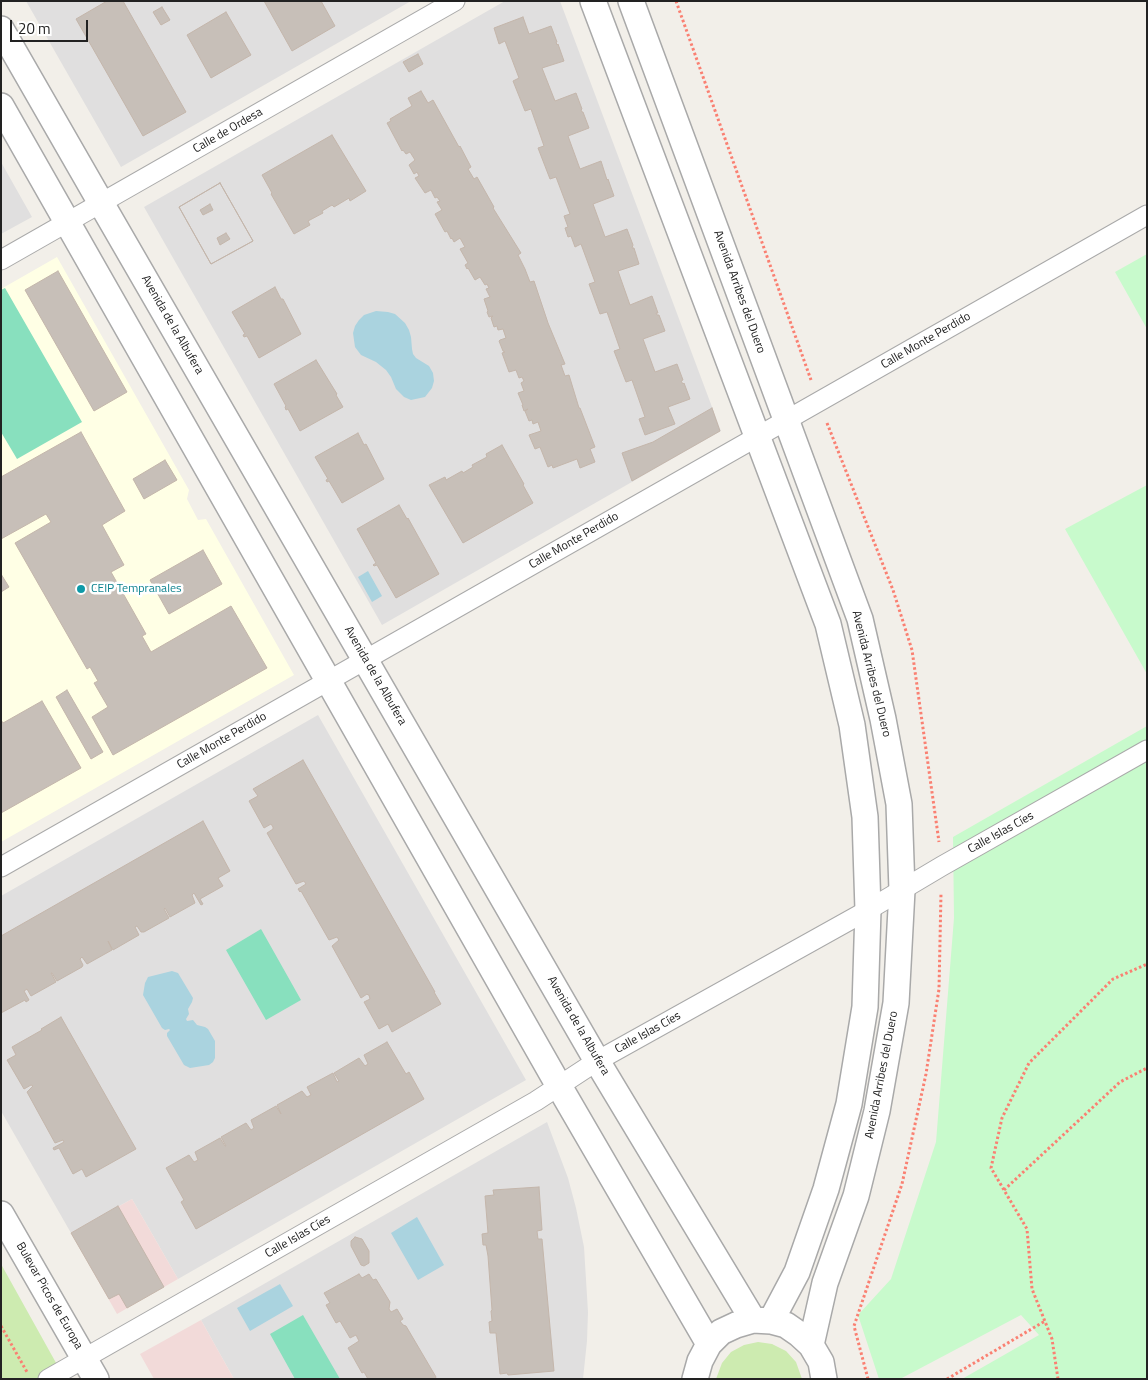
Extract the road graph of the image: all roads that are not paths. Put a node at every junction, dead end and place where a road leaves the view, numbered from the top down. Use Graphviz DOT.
graph roads {
  1 [pos="455,1"];
  2 [pos="593,1"];
  3 [pos="631,1"];
  4 [pos="1,29"];
  5 [pos="1,106"];
  6 [pos="101,204"];
  7 [pos="1147,215"];
  8 [pos="68,222"];
  9 [pos="1,260"];
  10 [pos="786,420"];
  11 [pos="757,436"];
  12 [pos="365,660"];
  13 [pos="328,680"];
  14 [pos="1147,750"];
  15 [pos="1,867"];
  16 [pos="902,890"];
  17 [pos="868,910"];
  18 [pos="598,1061"];
  19 [pos="559,1086"];
  20 [pos="1,1214"];
  21 [pos="762,1321"];
  22 [pos="709,1344"];
  23 [pos="811,1345"];
  24 [pos="90,1369"];
  25 [pos="48,1379"];
  26 [pos="695,1379"];
  27 [pos="824,1379"];
  1 -- 6 [label="street, Calle de Ordesa"];
  2 -- 11 [label="street"];
  3 -- 10 [label="street, Avenida Arribes del Duero"];
  4 -- 6 [label="street, Avenida de la Albufera"];
  5 -- 8 [label="street"];
  6 -- 8 [label="street, Calle de Ordesa"];
  6 -- 12 [label="street, Avenida de la Albufera"];
  7 -- 10 [label="street, Calle Monte Perdido"];
  8 -- 9 [label="street, Calle de Ordesa"];
  8 -- 13 [label="street"];
  10 -- 11 [label="street, Calle Monte Perdido"];
  10 -- 16 [label="street, Avenida Arribes del Duero"];
  11 -- 12 [label="street, Calle Monte Perdido"];
  11 -- 17 [label="street"];
  12 -- 13 [label="street, Calle Monte Perdido"];
  12 -- 18 [label="street, Avenida de la Albufera"];
  13 -- 15 [label="street, Calle Monte Perdido"];
  13 -- 19 [label="street"];
  14 -- 16 [label="street, Calle Islas Cíes"];
  16 -- 17 [label="street, Calle Islas Cíes"];
  16 -- 23 [label="street, Avenida Arribes del Duero"];
  17 -- 18 [label="street, Calle Islas Cíes"];
  17 -- 21 [label="street"];
  18 -- 19 [label="street, Calle Islas Cíes"];
  18 -- 21 [label="street, Avenida de la Albufera"];
  19 -- 22 [label="street"];
  19 -- 24 [label="street, Calle Islas Cíes"];
  20 -- 24 [label="street, Bulevar Picos de Europa"];
  21 -- 22 [label="street"];
  21 -- 23 [label="street"];
  22 -- 26 [label="street"];
  23 -- 27 [label="street"];
  24 -- 25 [label="street, Calle Islas Cíes"];
}
